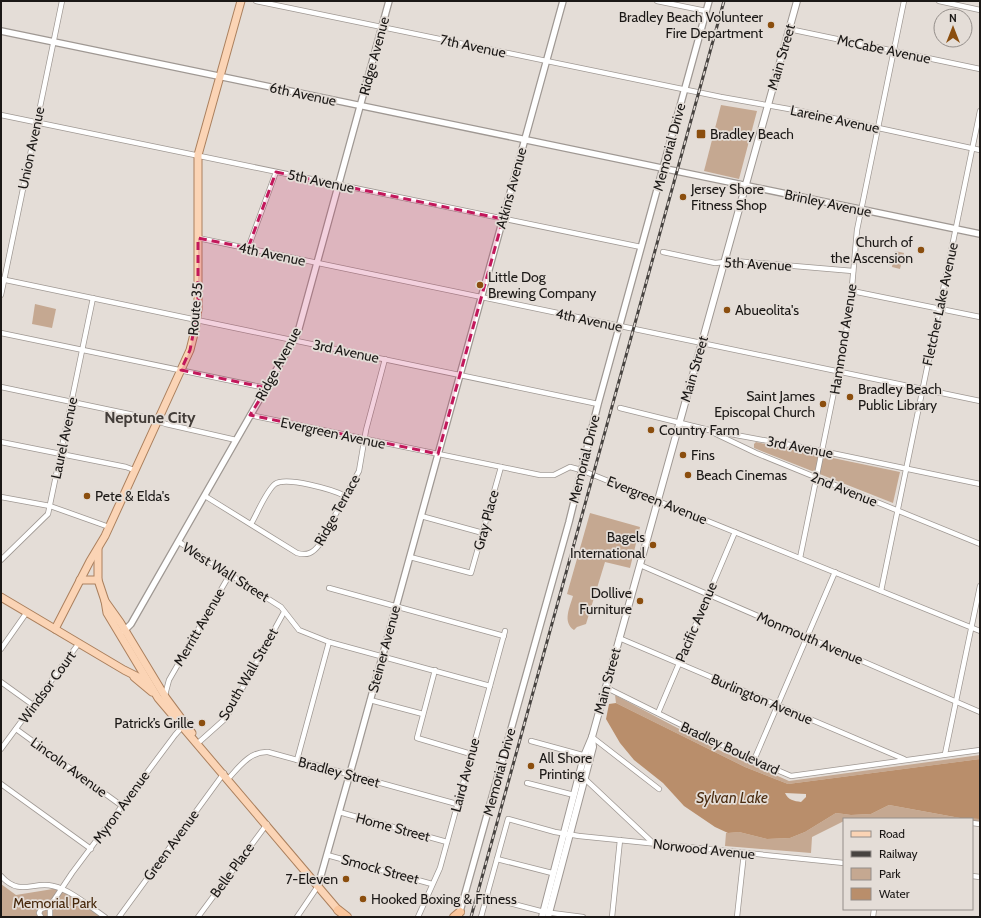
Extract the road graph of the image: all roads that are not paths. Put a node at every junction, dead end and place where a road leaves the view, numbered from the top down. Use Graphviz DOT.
graph roads {
  1 [pos="62,1"];
  2 [pos="241,1"];
  3 [pos="256,1"];
  4 [pos="389,1"];
  5 [pos="563,1"];
  6 [pos="657,1"];
  7 [pos="709,1"];
  8 [pos="797,1"];
  9 [pos="904,1"];
  10 [pos="939,1"];
  11 [pos="980,10"];
  12 [pos="706,11"];
  13 [pos="382,27"];
  14 [pos="789,29"];
  15 [pos="1,32"];
  16 [pos="53,42"];
  17 [pos="894,51"];
  18 [pos="546,61"];
  19 [pos="980,69"];
  20 [pos="220,77"];
  21 [pos="688,90"];
  22 [pos="767,105"];
  23 [pos="360,106"];
  24 [pos="980,111"];
  25 [pos="1,115"];
  26 [pos="37,122"];
  27 [pos="878,128"];
  28 [pos="525,140"];
  29 [pos="972,148"];
  30 [pos="980,150"];
  31 [pos="198,155"];
  32 [pos="663,169"];
  33 [pos="676,171"];
  34 [pos="276,172"];
  35 [pos="339,184"];
  36 [pos="745,186"];
  37 [pos="861,210"];
  38 [pos="503,218"];
  39 [pos="956,229"];
  40 [pos="980,234"];
  41 [pos="198,238"];
  42 [pos="641,247"];
  43 [pos="248,248"];
  44 [pos="663,252"];
  45 [pos="724,262"];
  46 [pos="317,263"];
  47 [pos="853,271"];
  48 [pos="3,279"];
  49 [pos="852,291"];
  50 [pos="1,295"];
  51 [pos="481,297"];
  52 [pos="93,298"];
  53 [pos="939,309"];
  54 [pos="980,318"];
  55 [pos="196,320"];
  56 [pos="620,326"];
  57 [pos="1,333"];
  58 [pos="294,340"];
  59 [pos="702,343"];
  60 [pos="83,350"];
  61 [pos="385,359"];
  62 [pos="181,370"];
  63 [pos="838,371"];
  64 [pos="460,375"];
  65 [pos="1,387"];
  66 [pos="266,388"];
  67 [pos="922,389"];
  68 [pos="980,401"];
  69 [pos="72,402"];
  70 [pos="598,404"];
  71 [pos="620,408"];
  72 [pos="250,416"];
  73 [pos="157,421"];
  74 [pos="680,422"];
  75 [pos="709,430"];
  76 [pos="365,439"];
  77 [pos="236,440"];
  78 [pos="1,442"];
  79 [pos="822,450"];
  80 [pos="61,454"];
  81 [pos="438,454"];
  82 [pos="501,467"];
  83 [pos="906,468"];
  84 [pos="134,470"];
  85 [pos="581,470"];
  86 [pos="816,478"];
  87 [pos="980,484"];
  88 [pos="1,496"];
  89 [pos="205,496"];
  90 [pos="345,496"];
  91 [pos="657,501"];
  92 [pos="50,506"];
  93 [pos="897,510"];
  94 [pos="421,516"];
  95 [pos="251,524"];
  96 [pos="109,527"];
  97 [pos="735,532"];
  98 [pos="483,533"];
  99 [pos="179,542"];
  100 [pos="980,544"];
  101 [pos="98,548"];
  102 [pos="410,557"];
  103 [pos="800,558"];
  104 [pos="1,560"];
  105 [pos="640,565"];
  106 [pos="834,572"];
  107 [pos="230,574"];
  108 [pos="80,580"];
  109 [pos="98,580"];
  110 [pos="980,586"];
  111 [pos="329,588"];
  112 [pos="881,591"];
  113 [pos="708,594"];
  114 [pos="1,597"];
  115 [pos="105,601"];
  116 [pos="274,602"];
  117 [pos="396,607"];
  118 [pos="27,612"];
  119 [pos="284,612"];
  120 [pos="971,628"];
  121 [pos="55,629"];
  122 [pos="124,631"];
  123 [pos="505,631"];
  124 [pos="980,631"];
  125 [pos="504,636"];
  126 [pos="807,636"];
  127 [pos="619,638"];
  128 [pos="330,642"];
  129 [pos="79,643"];
  130 [pos="1,649"];
  131 [pos="382,656"];
  132 [pos="679,663"];
  133 [pos="124,670"];
  134 [pos="435,670"];
  135 [pos="168,680"];
  136 [pos="147,681"];
  137 [pos="1,682"];
  138 [pos="156,683"];
  139 [pos="490,686"];
  140 [pos="606,687"];
  141 [pos="162,698"];
  142 [pos="370,700"];
  143 [pos="956,702"];
  144 [pos="34,705"];
  145 [pos="778,705"];
  146 [pos="980,712"];
  147 [pos="658,713"];
  148 [pos="423,714"];
  149 [pos="182,727"];
  150 [pos="16,729"];
  151 [pos="592,737"];
  152 [pos="531,741"];
  153 [pos="198,743"];
  154 [pos="1,749"];
  155 [pos="980,750"];
  156 [pos="471,754"];
  157 [pos="945,754"];
  158 [pos="587,756"];
  159 [pos="297,760"];
  160 [pos="754,760"];
  161 [pos="906,760"];
  162 [pos="349,775"];
  163 [pos="226,776"];
  164 [pos="584,778"];
  165 [pos="527,783"];
  166 [pos="1,784"];
  167 [pos="659,789"];
  168 [pos="574,795"];
  169 [pos="457,804"];
  170 [pos="122,806"];
  171 [pos="339,812"];
  172 [pos="267,824"];
  173 [pos="566,834"];
  174 [pos="620,840"];
  175 [pos="448,842"];
  176 [pos="653,843"];
  177 [pos="91,849"];
  178 [pos="744,853"];
  179 [pos="327,855"];
  180 [pos="497,858"];
  181 [pos="843,863"];
  182 [pos="552,874"];
  183 [pos="1,876"];
  184 [pos="432,884"];
  185 [pos="318,886"];
  186 [pos="61,889"];
  187 [pos="486,897"];
  188 [pos="50,906"];
  189 [pos="340,913"];
  190 [pos="458,915"];
  191 [pos="546,915"];
  192 [pos="41,917"];
  193 [pos="50,917"];
  194 [pos="106,917"];
  195 [pos="119,917"];
  196 [pos="198,917"];
  197 [pos="297,917"];
  198 [pos="347,917"];
  199 [pos="418,917"];
  200 [pos="481,917"];
  201 [pos="583,917"];
  202 [pos="612,917"];
  203 [pos="738,917"];
  1 -- 16 [label="street, Union Avenue"];
  2 -- 20 [label="main road, Route 35"];
  3 -- 13 [label="street, 7th Avenue"];
  4 -- 13 [label="street, Ridge Avenue"];
  5 -- 18 [label="street, Atkins Avenue"];
  6 -- 12 [label="street"];
  7 -- 12 [label="street, Memorial Drive"];
  8 -- 14 [label="main road, Main Street"];
  9 -- 17 [label="street, Hammond Avenue"];
  10 -- 11 [label="street"];
  12 -- 21 [label="street, Memorial Drive"];
  13 -- 18 [label="street, 7th Avenue"];
  13 -- 23 [label="street, Ridge Avenue"];
  14 -- 17 [label="street, McCabe Avenue"];
  14 -- 22 [label="main road, Main Street"];
  15 -- 16 [label="street, 6th Avenue"];
  16 -- 20 [label="street, 6th Avenue"];
  16 -- 26 [label="street, Union Avenue"];
  17 -- 19 [label="street, McCabe Avenue"];
  17 -- 27 [label="street, Hammond Avenue"];
  18 -- 21 [label="street, 7th Avenue"];
  18 -- 28 [label="street, Atkins Avenue"];
  20 -- 23 [label="street, 6th Avenue"];
  20 -- 31 [label="main road, Route 35"];
  21 -- 22 [label="street, Lareine Avenue"];
  21 -- 32 [label="street, Memorial Drive"];
  22 -- 27 [label="street, Lareine Avenue"];
  22 -- 36 [label="main road, Main Street"];
  23 -- 28 [label="street, 6th Avenue"];
  23 -- 35 [label="street, Ridge Avenue"];
  24 -- 29 [label="street, Fletcher Lake Avenue"];
  25 -- 26 [label="street, 5th Avenue"];
  26 -- 31 [label="street, 5th Avenue"];
  26 -- 48 [label="street, Union Avenue"];
  27 -- 29 [label="street, Lareine Avenue"];
  27 -- 37 [label="street, Hammond Avenue"];
  28 -- 32 [label="street, 6th Avenue"];
  28 -- 38 [label="street, Atkins Avenue"];
  29 -- 30 [label="street, Lareine Avenue"];
  29 -- 39 [label="street, Fletcher Lake Avenue"];
  31 -- 34 [label="street, 5th Avenue"];
  31 -- 41 [label="main road, Route 35"];
  32 -- 33 [label="street, 6th Avenue"];
  32 -- 42 [label="street, Memorial Drive"];
  33 -- 36 [label="street, Brinley Avenue"];
  34 -- 35 [label="street, 5th Avenue"];
  34 -- 43 [label="street"];
  35 -- 38 [label="street, 5th Avenue"];
  35 -- 46 [label="street, Ridge Avenue"];
  36 -- 37 [label="street, Brinley Avenue"];
  36 -- 45 [label="main road, Main Street"];
  37 -- 39 [label="street, Brinley Avenue"];
  37 -- 47 [label="street, Hammond Avenue"];
  38 -- 42 [label="street, 5th Avenue"];
  38 -- 51 [label="street, Atkins Avenue"];
  39 -- 40 [label="street, Brinley Avenue"];
  39 -- 53 [label="street, Fletcher Lake Avenue"];
  41 -- 43 [label="street, 4th Avenue"];
  41 -- 55 [label="main road, Route 35"];
  42 -- 56 [label="street, Memorial Drive"];
  43 -- 46 [label="street, 4th Avenue"];
  44 -- 45 [label="street, 5th Avenue"];
  45 -- 47 [label="street, 5th Avenue"];
  45 -- 59 [label="main road, Main Street"];
  46 -- 51 [label="street, 4th Avenue"];
  46 -- 58 [label="street, Ridge Avenue"];
  47 -- 49 [label="street, Hammond Avenue"];
  48 -- 50 [label="street, Union Avenue"];
  48 -- 52 [label="street, 3rd Avenue"];
  49 -- 53 [label="street"];
  49 -- 63 [label="street, Hammond Avenue"];
  51 -- 56 [label="street, 4th Avenue"];
  51 -- 64 [label="street, Atkins Avenue"];
  52 -- 55 [label="street, 3rd Avenue"];
  52 -- 60 [label="street, Laurel Avenue"];
  53 -- 54 [label="street"];
  53 -- 67 [label="street, Fletcher Lake Avenue"];
  55 -- 58 [label="street, 3rd Avenue"];
  55 -- 62 [label="main road, Route 35"];
  56 -- 59 [label="street, 4th Avenue"];
  56 -- 70 [label="street, Memorial Drive"];
  57 -- 60 [label="street"];
  58 -- 61 [label="street, 3rd Avenue"];
  58 -- 66 [label="street, Ridge Avenue"];
  59 -- 63 [label="street, 4th Avenue"];
  59 -- 74 [label="main road, Main Street"];
  60 -- 62 [label="street"];
  60 -- 69 [label="street, Laurel Avenue"];
  61 -- 64 [label="street, 3rd Avenue"];
  61 -- 76 [label="street, Ridge Terrace"];
  62 -- 66 [label="street"];
  62 -- 73 [label="main road, Route 35"];
  63 -- 67 [label="street, 4th Avenue"];
  63 -- 79 [label="street, Hammond Avenue"];
  64 -- 70 [label="street, 3rd Avenue"];
  64 -- 81 [label="street, Steiner Avenue"];
  65 -- 69 [label="street"];
  66 -- 72 [label="street, Ridge Avenue"];
  67 -- 68 [label="street, 4th Avenue"];
  67 -- 83 [label="street, Fletcher Lake Avenue"];
  69 -- 73 [label="street"];
  69 -- 80 [label="street, Laurel Avenue"];
  70 -- 85 [label="street, Memorial Drive"];
  71 -- 74 [label="street, 3rd Avenue"];
  72 -- 76 [label="street, Evergreen Avenue"];
  72 -- 77 [label="street, Ridge Avenue"];
  73 -- 77 [label="street"];
  73 -- 84 [label="main road, Route 35"];
  74 -- 75 [label="street, 3rd Avenue"];
  74 -- 91 [label="main road, Main Street"];
  75 -- 79 [label="street, 3rd Avenue"];
  75 -- 86 [label="street, 2nd Avenue"];
  76 -- 81 [label="street, Evergreen Avenue"];
  76 -- 90 [label="street, Ridge Terrace"];
  77 -- 89 [label="street, Ridge Avenue"];
  78 -- 80 [label="street"];
  79 -- 83 [label="street, 3rd Avenue"];
  79 -- 86 [label="street, Hammond Avenue"];
  80 -- 84 [label="street"];
  80 -- 92 [label="street, Laurel Avenue"];
  81 -- 82 [label="street, Evergreen Avenue"];
  81 -- 94 [label="street, Steiner Avenue"];
  82 -- 85 [label="street, Evergreen Avenue"];
  82 -- 98 [label="street, Gray Place"];
  83 -- 87 [label="street, 3rd Avenue"];
  83 -- 93 [label="street, Fletcher Lake Avenue"];
  84 -- 96 [label="main road, Route 35"];
  85 -- 91 [label="street, Evergreen Avenue"];
  85 -- 190 [label="street, Memorial Drive"];
  86 -- 93 [label="street, 2nd Avenue"];
  86 -- 103 [label="street, Hammond Avenue"];
  88 -- 92 [label="street"];
  89 -- 95 [label="street, Ridge Terrace"];
  89 -- 99 [label="street, Ridge Avenue"];
  90 -- 95 [label="street"];
  90 -- 95 [label="street, Ridge Terrace"];
  91 -- 97 [label="street, Evergreen Avenue"];
  91 -- 105 [label="main road, Main Street"];
  92 -- 96 [label="street"];
  92 -- 104 [label="street, Laurel Avenue"];
  93 -- 100 [label="street, 2nd Avenue"];
  93 -- 112 [label="street, Fletcher Lake Avenue"];
  94 -- 98 [label="street"];
  94 -- 102 [label="street, Steiner Avenue"];
  96 -- 101 [label="main road, Route 35"];
  97 -- 103 [label="street, Evergreen Avenue"];
  97 -- 113 [label="street, Pacific Avenue"];
  98 -- 102 [label="street, Gray Place"];
  99 -- 107 [label="street, West Wall Street"];
  99 -- 122 [label="street, Ridge Avenue"];
  101 -- 108 [label="main road"];
  101 -- 109 [label="main road, Route 35"];
  102 -- 117 [label="street, Steiner Avenue"];
  103 -- 106 [label="street, Evergreen Avenue"];
  105 -- 113 [label="street, Monmouth Avenue"];
  105 -- 127 [label="main road, Main Street"];
  106 -- 112 [label="street, Evergreen Avenue"];
  106 -- 126 [label="street"];
  107 -- 116 [label="street, West Wall Street"];
  107 -- 135 [label="street, Merritt Avenue"];
  108 -- 109 [label="main road"];
  108 -- 121 [label="main road"];
  109 -- 115 [label="main road, Route 35"];
  110 -- 120 [label="street"];
  111 -- 117 [label="street"];
  112 -- 120 [label="street, Evergreen Avenue"];
  113 -- 126 [label="street, Monmouth Avenue"];
  113 -- 132 [label="street, Pacific Avenue"];
  114 -- 118 [label="main road"];
  115 -- 122 [label="main road"];
  115 -- 136 [label="main road"];
  116 -- 119 [label="street, South Wall Street"];
  117 -- 125 [label="street"];
  117 -- 131 [label="street, Steiner Avenue"];
  118 -- 121 [label="main road"];
  118 -- 130 [label="street"];
  119 -- 128 [label="street"];
  119 -- 153 [label="street, South Wall Street"];
  120 -- 124 [label="street, Evergreen Avenue"];
  120 -- 143 [label="street"];
  121 -- 129 [label="main road"];
  122 -- 138 [label="main road"];
  123 -- 125 [label="street, Laird Avenue"];
  125 -- 139 [label="street, Laird Avenue"];
  126 -- 143 [label="street, Monmouth Avenue"];
  126 -- 145 [label="street"];
  127 -- 132 [label="street, Burlington Avenue"];
  127 -- 140 [label="main road, Main Street"];
  128 -- 131 [label="street"];
  128 -- 159 [label="street"];
  129 -- 133 [label="main road"];
  129 -- 144 [label="street, Windsor Court"];
  131 -- 134 [label="street"];
  131 -- 142 [label="street, Steiner Avenue"];
  132 -- 145 [label="street, Burlington Avenue"];
  132 -- 147 [label="street, Pacific Avenue"];
  133 -- 136 [label="main road"];
  133 -- 141 [label="main road"];
  134 -- 139 [label="street"];
  134 -- 148 [label="street"];
  135 -- 138 [label="street, Merritt Avenue"];
  135 -- 141 [label="street, Merritt Avenue"];
  136 -- 141 [label="main road"];
  137 -- 144 [label="street"];
  138 -- 141 [label="main road"];
  139 -- 156 [label="street, Laird Avenue"];
  140 -- 147 [label="street, Bradley Boulevard"];
  140 -- 151 [label="main road, Main Street"];
  141 -- 149 [label="main road"];
  141 -- 153 [label="main road"];
  142 -- 148 [label="street"];
  142 -- 162 [label="street, Steiner Avenue"];
  143 -- 146 [label="street, Monmouth Avenue"];
  143 -- 157 [label="street"];
  144 -- 150 [label="street, Windsor Court"];
  145 -- 160 [label="street"];
  145 -- 161 [label="street, Burlington Avenue"];
  147 -- 160 [label="street, Bradley Boulevard"];
  148 -- 156 [label="street"];
  149 -- 153 [label="main road"];
  149 -- 170 [label="street, Myron Avenue"];
  150 -- 154 [label="street, Windsor Court"];
  150 -- 170 [label="street, Lincoln Avenue"];
  151 -- 158 [label="main road, Main Street"];
  151 -- 167 [label="street"];
  152 -- 158 [label="street"];
  153 -- 163 [label="main road"];
  155 -- 157 [label="street, Bradley Boulevard"];
  156 -- 169 [label="street, Laird Avenue"];
  157 -- 161 [label="street, Bradley Boulevard"];
  158 -- 164 [label="main road, Main Street"];
  158 -- 168 [label="main road, Main Street"];
  159 -- 162 [label="street, Bradley Street"];
  159 -- 163 [label="street, Bradley Street"];
  160 -- 161 [label="street, Bradley Boulevard"];
  162 -- 169 [label="street, Bradley Street"];
  162 -- 171 [label="street, Steiner Avenue"];
  163 -- 172 [label="main road"];
  163 -- 195 [label="street, Green Avenue"];
  164 -- 173 [label="main road, Main Street"];
  164 -- 176 [label="street"];
  165 -- 168 [label="street"];
  166 -- 177 [label="street"];
  168 -- 173 [label="main road, Main Street"];
  169 -- 175 [label="street, Laird Avenue"];
  170 -- 177 [label="street, Myron Avenue"];
  171 -- 175 [label="street, Home Street"];
  171 -- 179 [label="street, Steiner Avenue"];
  172 -- 185 [label="main road"];
  172 -- 196 [label="street, Belle Place"];
  173 -- 174 [label="street, Norwood Avenue"];
  173 -- 180 [label="street, Norwood Avenue"];
  173 -- 182 [label="main road, Main Street"];
  173 -- 191 [label="main road, Main Street"];
  174 -- 176 [label="street, Norwood Avenue"];
  174 -- 202 [label="street"];
  175 -- 184 [label="street, Laird Avenue"];
  176 -- 178 [label="street, Norwood Avenue"];
  177 -- 186 [label="street, Myron Avenue"];
  178 -- 181 [label="street, Norwood Avenue"];
  178 -- 203 [label="street"];
  179 -- 184 [label="street, Smock Street"];
  179 -- 185 [label="street, Steiner Avenue"];
  180 -- 182 [label="street"];
  180 -- 187 [label="street"];
  182 -- 191 [label="main road, Main Street"];
  183 -- 186 [label="street"];
  184 -- 199 [label="street, Laird Avenue"];
  185 -- 189 [label="main road"];
  185 -- 197 [label="street, Steiner Avenue"];
  186 -- 188 [label="street, Myron Avenue"];
  186 -- 194 [label="street"];
  187 -- 191 [label="street"];
  187 -- 200 [label="street"];
  188 -- 192 [label="street, Myron Avenue"];
  188 -- 193 [label="street"];
  189 -- 198 [label="highway"];
  191 -- 201 [label="street"];
}
